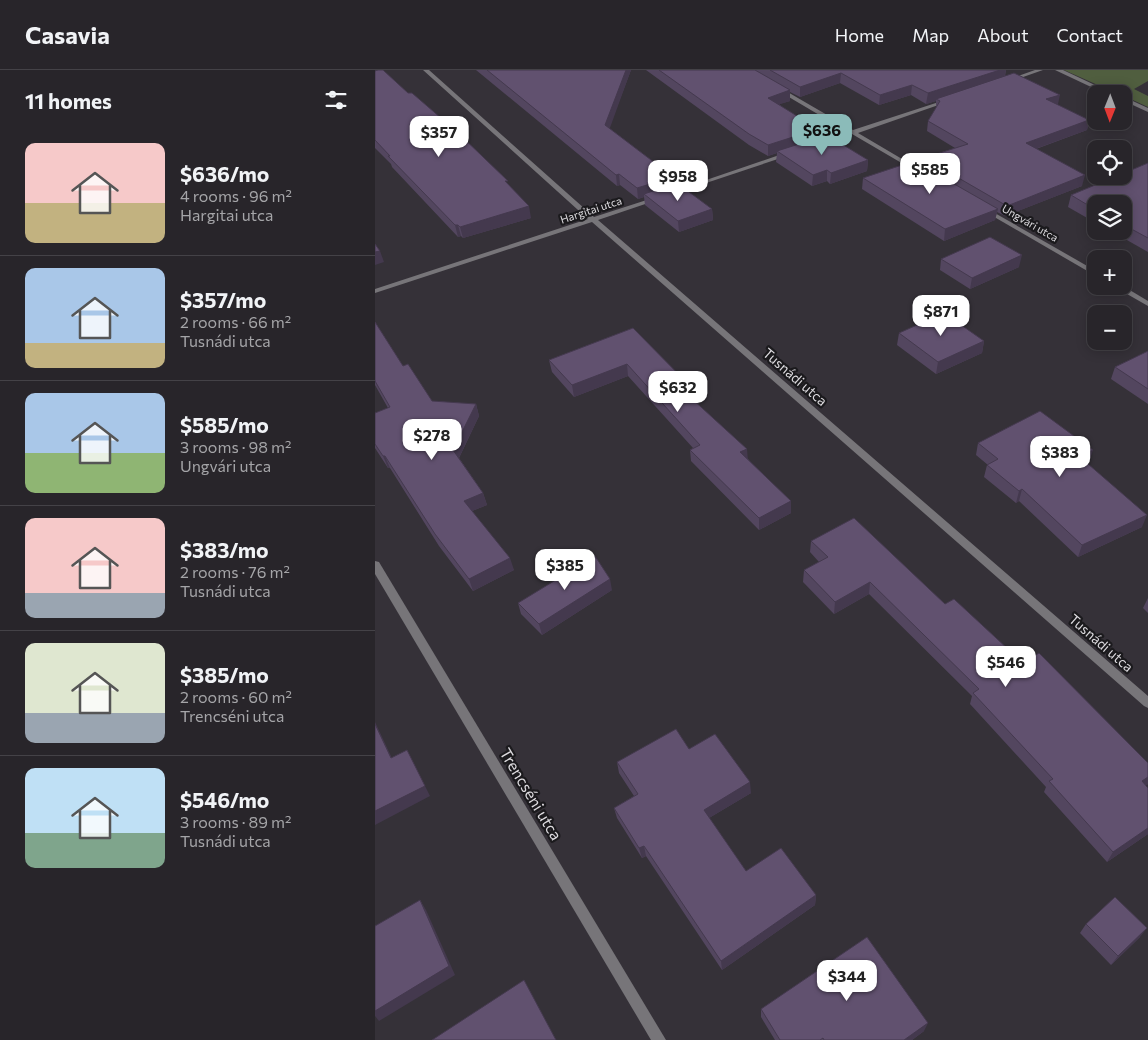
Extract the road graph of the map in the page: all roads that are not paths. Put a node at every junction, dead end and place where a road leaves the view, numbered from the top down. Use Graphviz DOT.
graph roads {
  1 [pos="426,70"];
  2 [pos="1040,70"];
  3 [pos="1058,70"];
  4 [pos="1003,82"];
  5 [pos="771,85"];
  6 [pos="1091,85"];
  7 [pos="955,98"];
  8 [pos="1133,103"];
  9 [pos="1148,110"];
  10 [pos="852,132"];
  11 [pos="815,144"];
  12 [pos="796,151"];
  13 [pos="921,172"];
  14 [pos="979,206"];
  15 [pos="594,220"];
  16 [pos="1087,269"];
  17 [pos="375,291"];
  18 [pos="1132,295"];
  19 [pos="1148,304"];
  20 [pos="375,565"];
  21 [pos="1148,702"];
  22 [pos="659,1040"];
  1 -- 15 [label="street, Tusnádi utca"];
  2 -- 4 [label="street"];
  3 -- 6 [label="street"];
  5 -- 10 [label="street"];
  7 -- 10 [label="street"];
  8 -- 9 [label="street"];
  10 -- 11 [label="street"];
  10 -- 13 [label="street"];
  12 -- 15 [label="street, Hargitai utca"];
  14 -- 16 [label="street, Ungvári utca"];
  15 -- 17 [label="street, Hargitai utca"];
  15 -- 21 [label="street, Tusnádi utca"];
  18 -- 19 [label="street"];
  20 -- 22 [label="street, Trencséni utca"];
}
